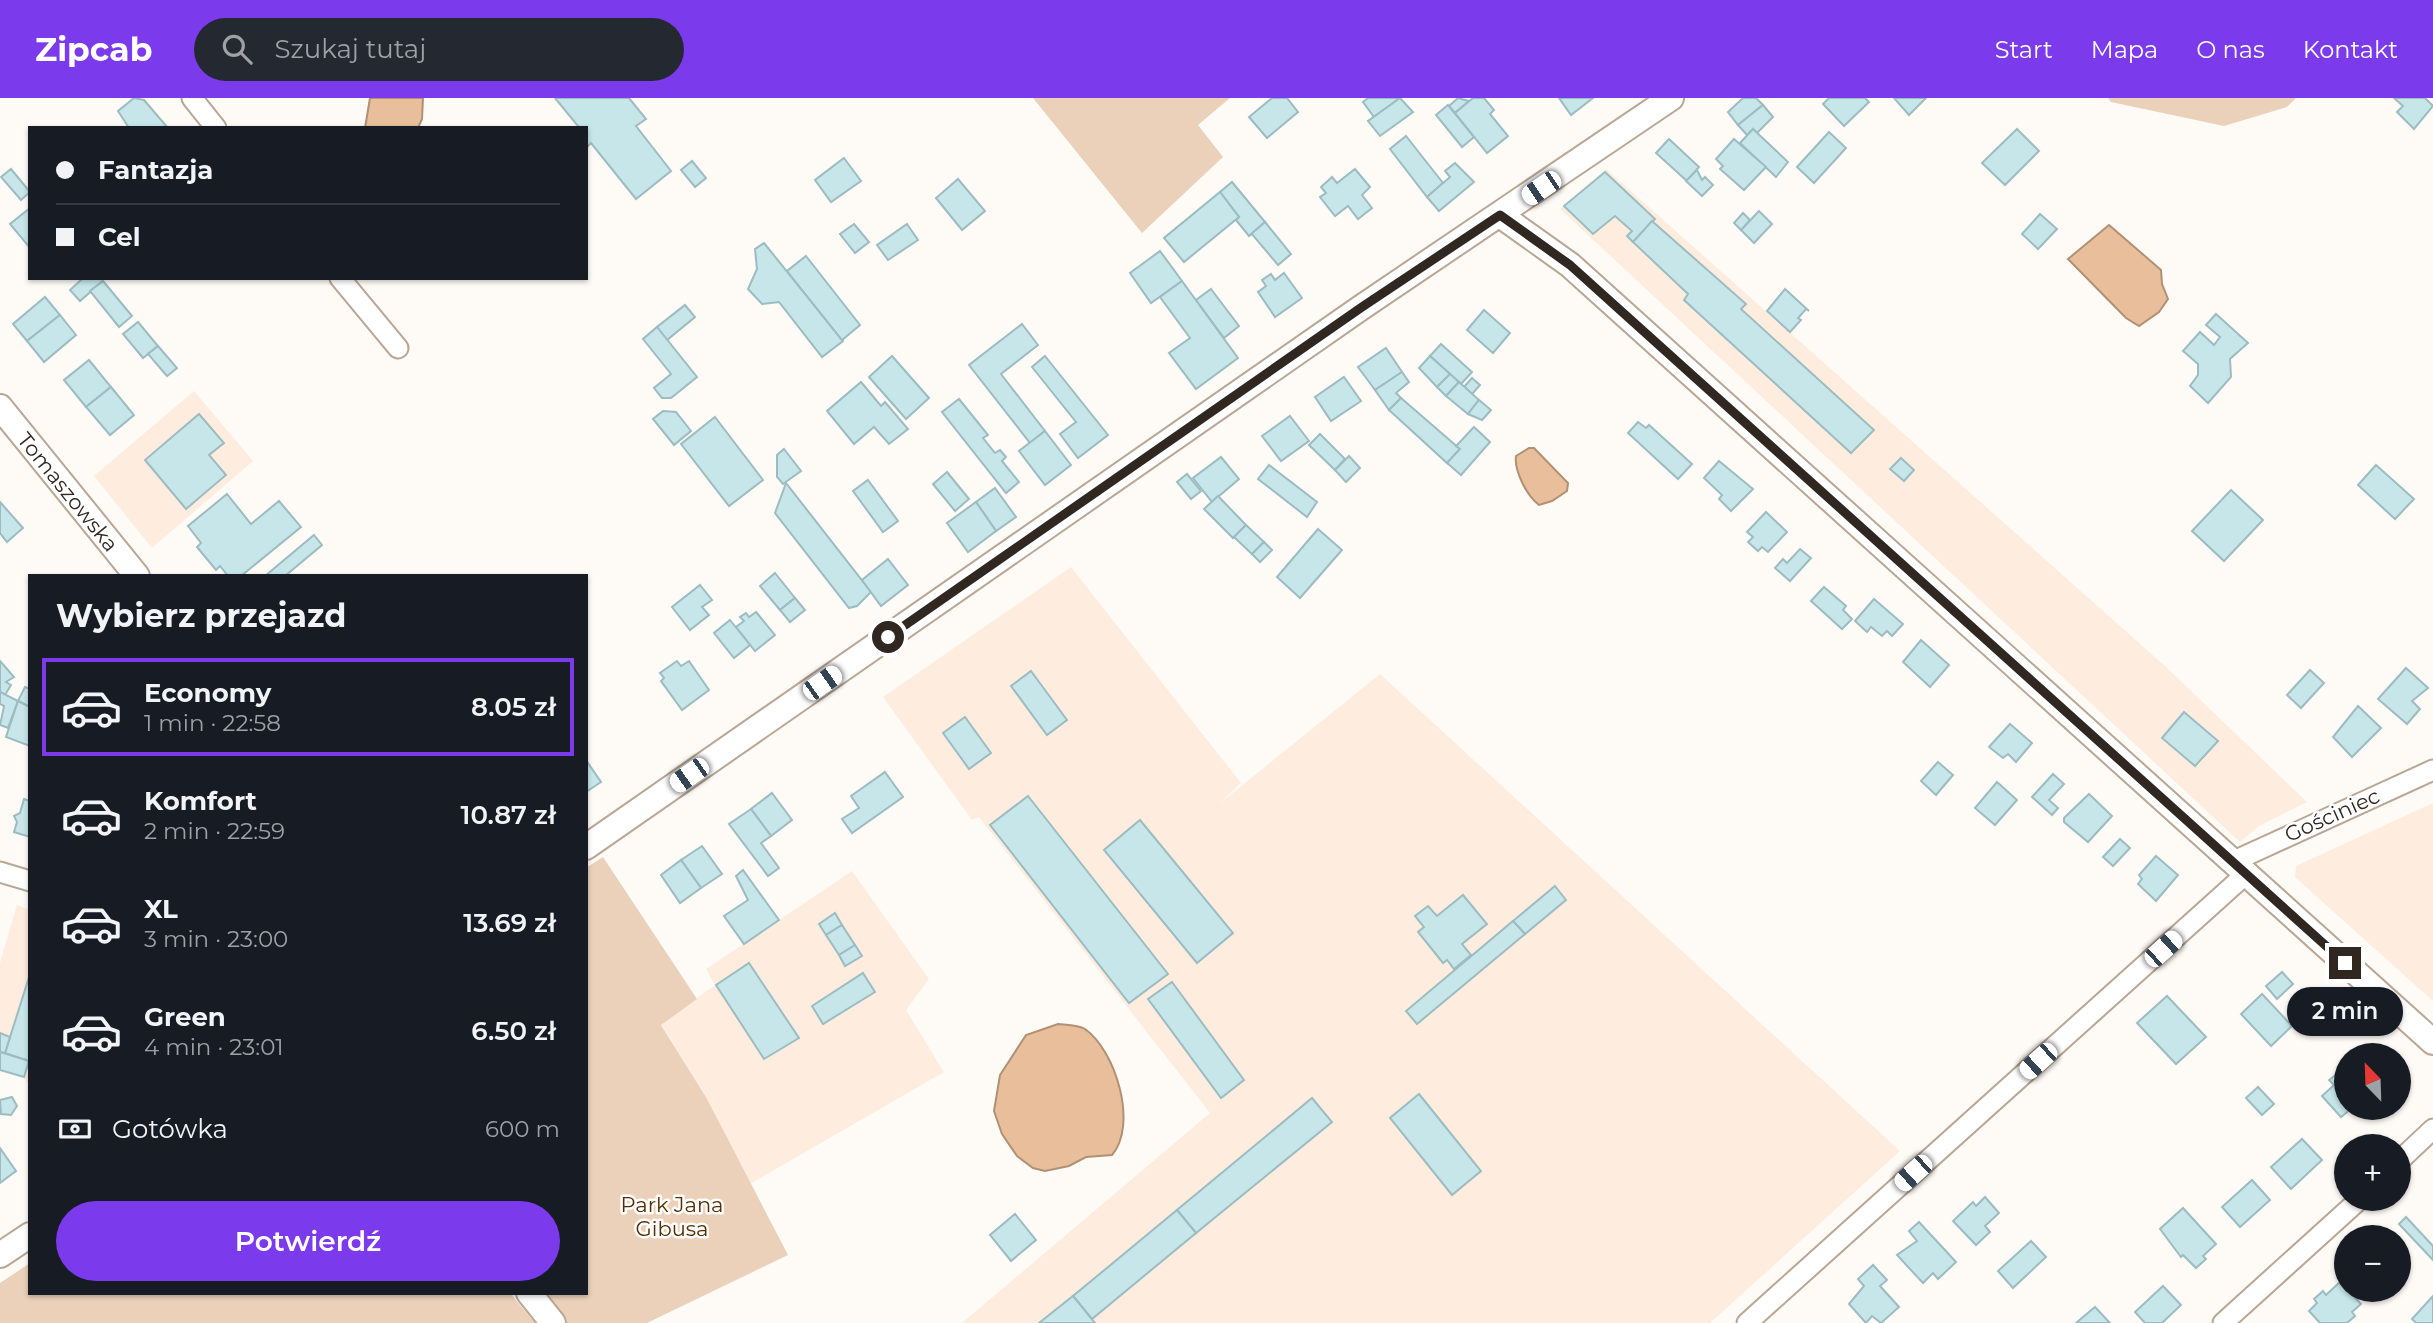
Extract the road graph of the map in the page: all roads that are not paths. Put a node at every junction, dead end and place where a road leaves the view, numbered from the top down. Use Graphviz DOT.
graph roads {
  1 [pos="192,98"];
  2 [pos="1671,98"];
  3 [pos="214,126"];
  4 [pos="1500,215"];
  5 [pos="342,280"];
  6 [pos="398,348"];
  7 [pos="0,407"];
  8 [pos="134,574"];
  9 [pos="2433,770"];
  10 [pos="588,845"];
  11 [pos="2239,868"];
  12 [pos="0,872"];
  13 [pos="28,880"];
  14 [pos="2433,1042"];
  15 [pos="2433,1129"];
  16 [pos="2411,1150"];
  17 [pos="2347,1211"];
  18 [pos="28,1236"];
  19 [pos="0,1255"];
  20 [pos="531,1295"];
  21 [pos="553,1323"];
  22 [pos="1747,1323"];
  23 [pos="2223,1323"];
  1 -- 3 [label="street"];
  2 -- 4 [label="street"];
  4 -- 10 [label="street"];
  4 -- 11 [label="street"];
  5 -- 6 [label="street"];
  7 -- 8 [label="street, Tomaszowska"];
  9 -- 11 [label="street, Gościniec"];
  11 -- 14 [label="street"];
  11 -- 22 [label="street, Gościniec"];
  12 -- 13 [label="street"];
  15 -- 16 [label="street"];
  17 -- 23 [label="street"];
  18 -- 19 [label="street"];
  20 -- 21 [label="street"];
}
